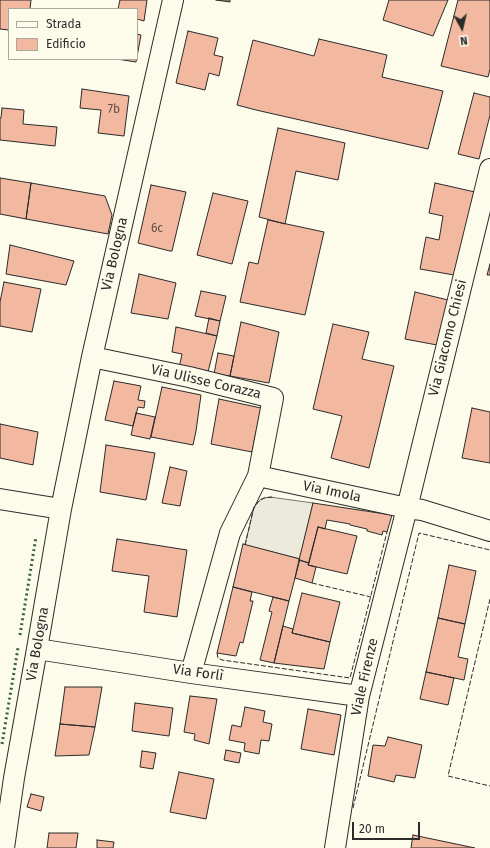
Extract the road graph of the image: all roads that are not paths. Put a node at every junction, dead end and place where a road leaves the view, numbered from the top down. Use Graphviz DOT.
graph roads {
  1 [pos="173,0"];
  2 [pos="490,169"];
  3 [pos="92,357"];
  4 [pos="258,476"];
  5 [pos="0,499"];
  6 [pos="407,508"];
  7 [pos="60,509"];
  8 [pos="490,531"];
  9 [pos="37,649"];
  10 [pos="191,673"];
  11 [pos="359,696"];
  12 [pos="7,777"];
  13 [pos="4,848"];
  14 [pos="335,848"];
  1 -- 3 [label="street, Via Bologna"];
  2 -- 6 [label="street, Via Giacomo Chiesi"];
  3 -- 4 [label="street, Via Ulisse Corazza"];
  3 -- 7 [label="street, Via Bologna"];
  4 -- 6 [label="street, Via Imola"];
  4 -- 10 [label="street, Via Ulisse Corazza"];
  5 -- 7 [label="street"];
  6 -- 8 [label="street, Via Imola"];
  6 -- 11 [label="street, Viale Firenze"];
  7 -- 9 [label="street, Via Bologna"];
  9 -- 10 [label="street, Via Forlì"];
  9 -- 12 [label="street, Via Bologna"];
  10 -- 11 [label="street, Via Forlì"];
  11 -- 14 [label="street, Viale Firenze"];
  12 -- 13 [label="street, Via Bologna"];
}
